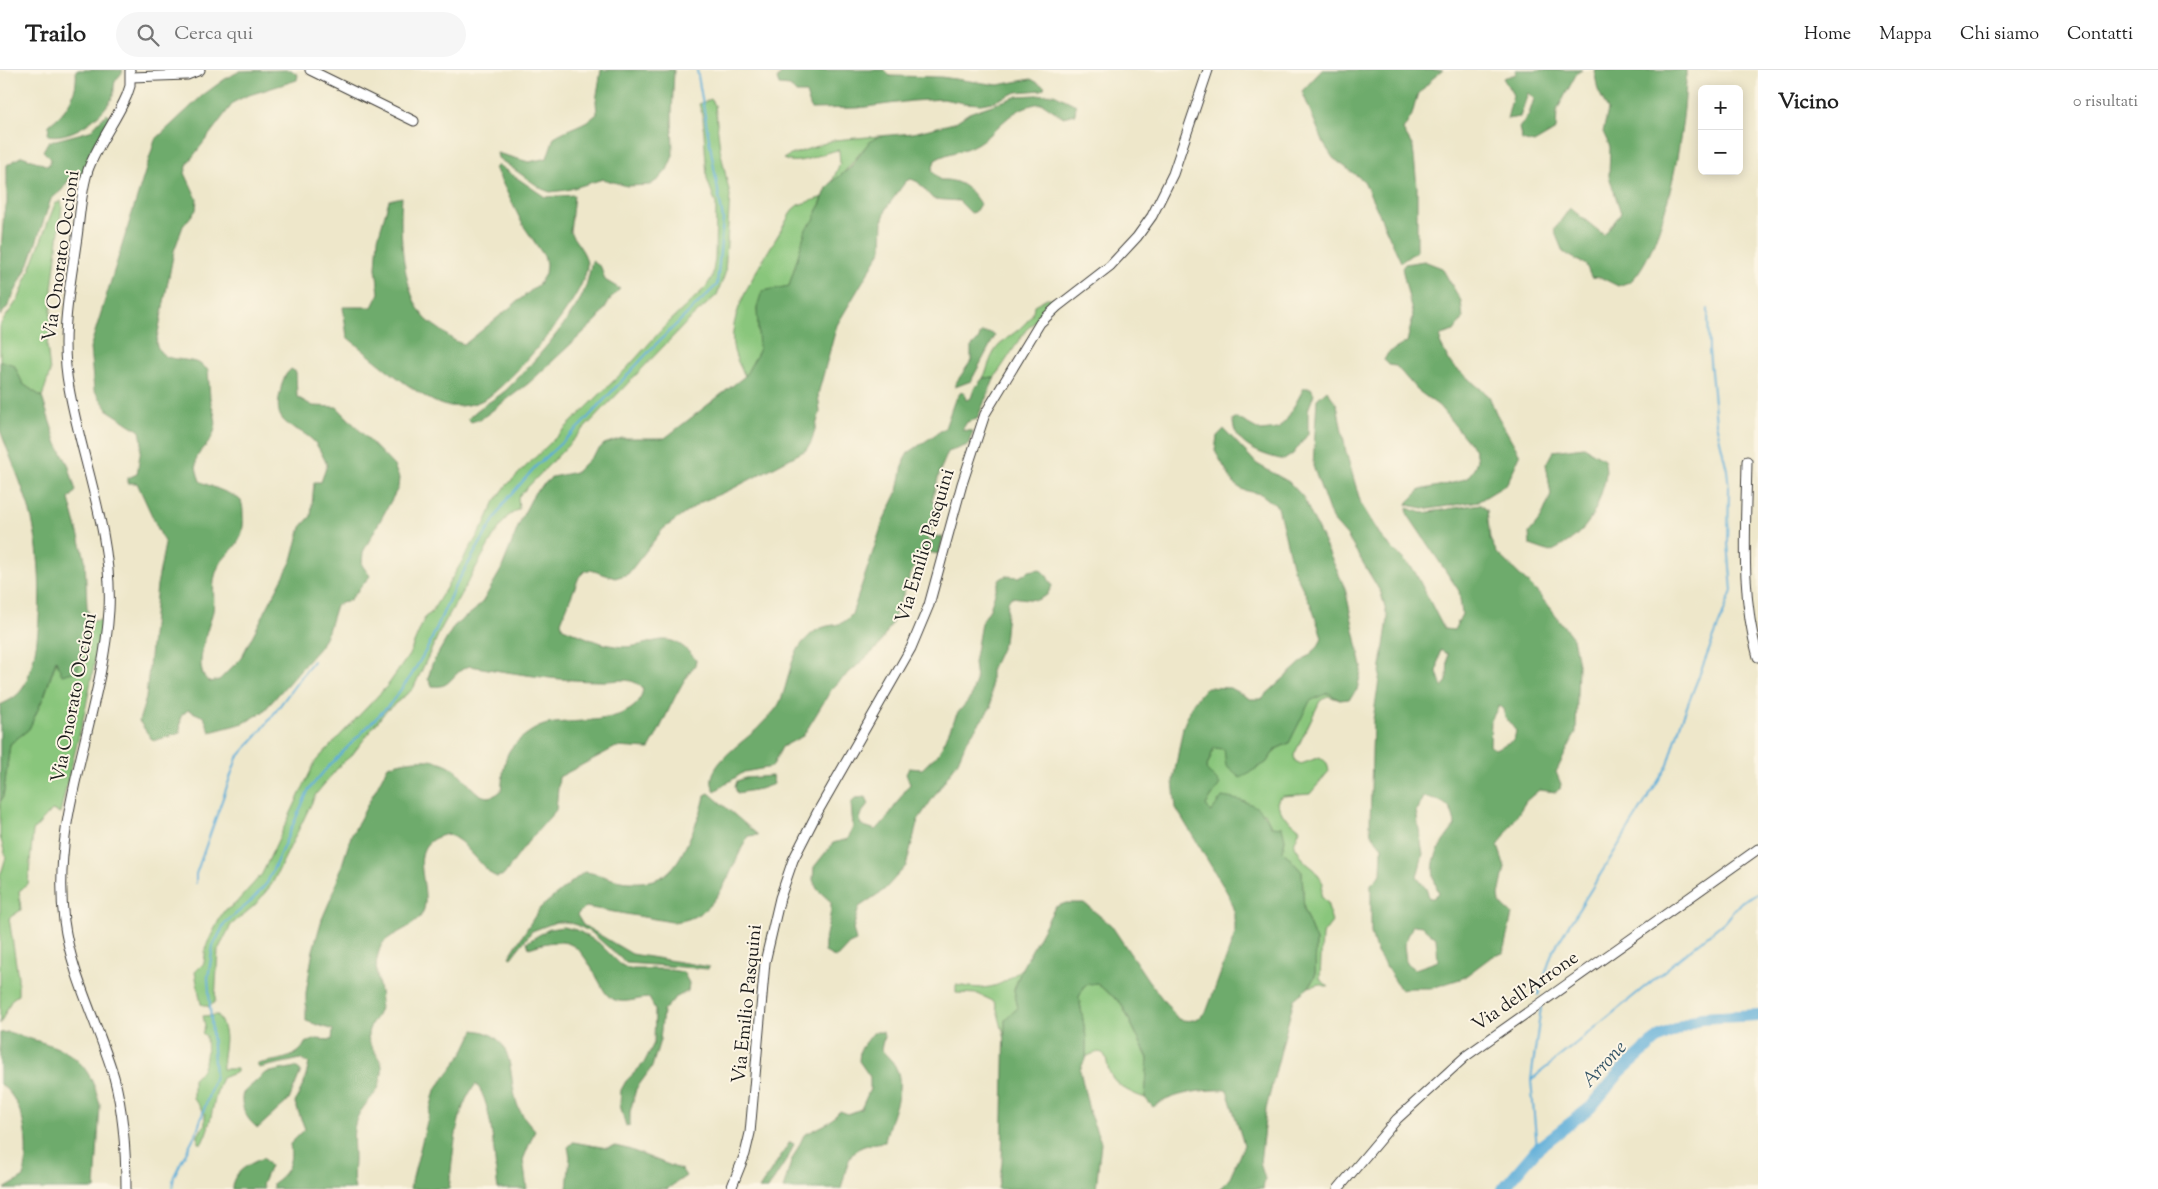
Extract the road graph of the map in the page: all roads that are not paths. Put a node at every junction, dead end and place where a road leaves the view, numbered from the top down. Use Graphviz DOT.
graph roads {
  1 [pos="200,70"];
  2 [pos="310,70"];
  3 [pos="1208,70"];
  4 [pos="131,74"];
  5 [pos="414,121"];
  6 [pos="1747,461"];
  7 [pos="1758,657"];
  8 [pos="1758,850"];
  9 [pos="126,1189"];
  10 [pos="731,1189"];
  11 [pos="1338,1189"];
  1 -- 4 [label="street"];
  2 -- 5 [label="street"];
  3 -- 10 [label="street, Via Emilio Pasquini"];
  4 -- 9 [label="street, Via Onorato Occioni"];
  6 -- 7 [label="street"];
  8 -- 11 [label="street, Via dell'Arrone"];
}
